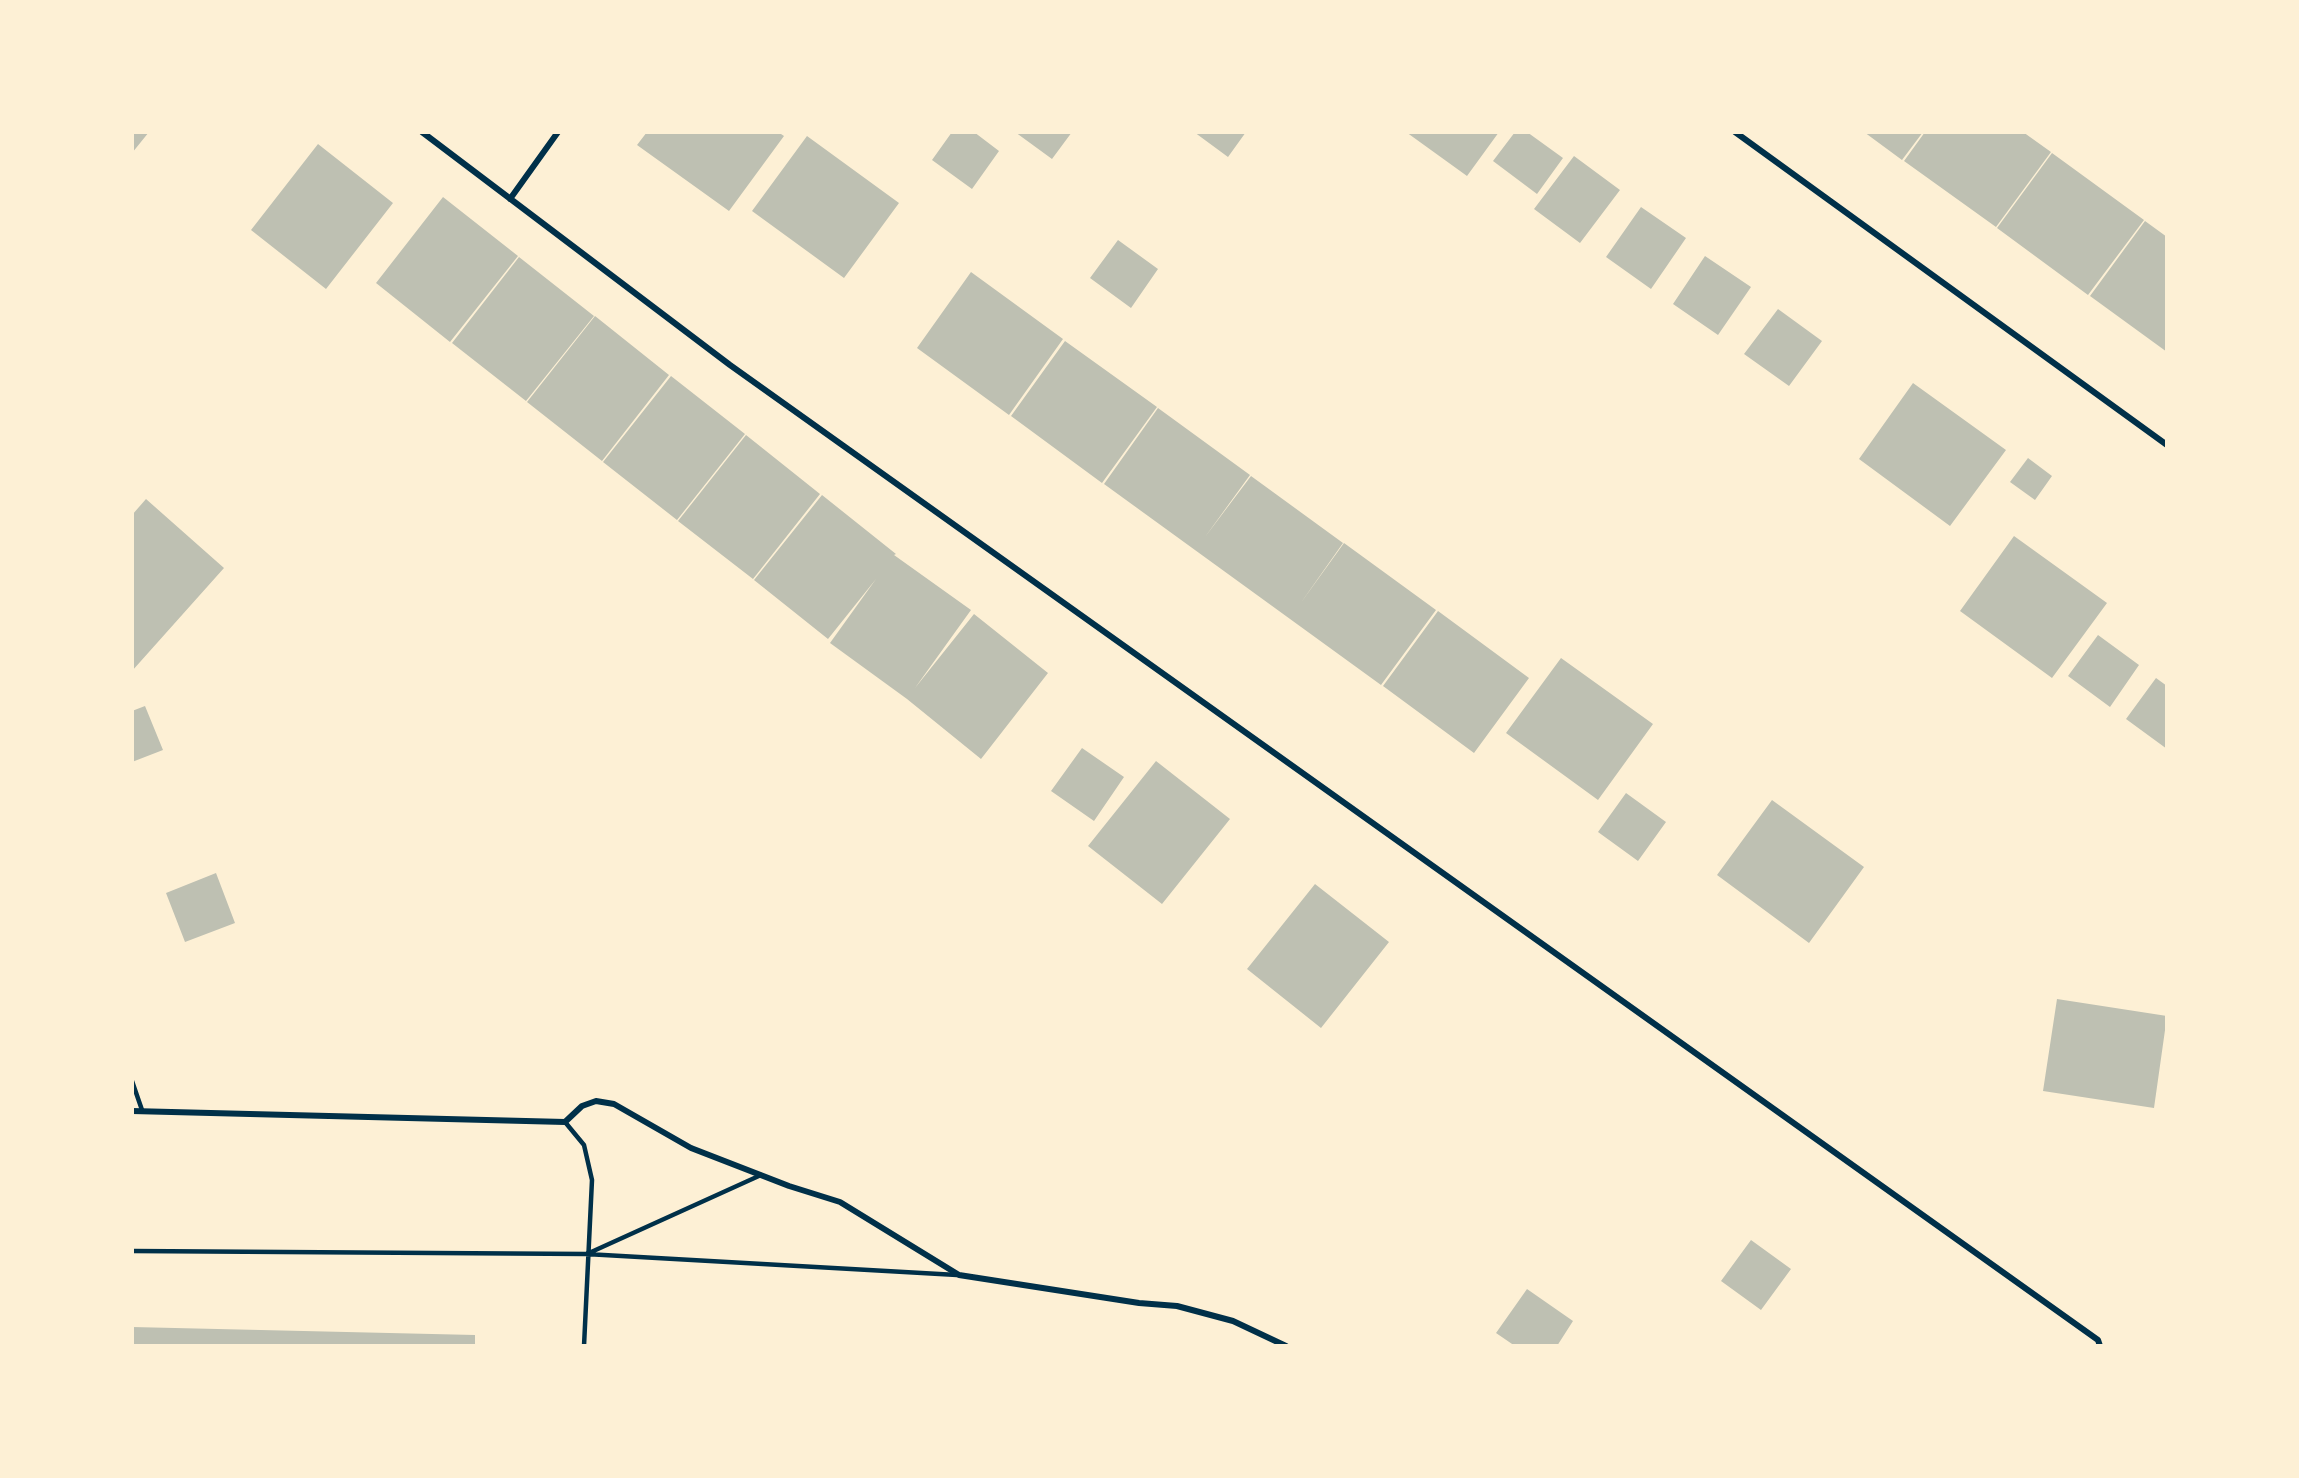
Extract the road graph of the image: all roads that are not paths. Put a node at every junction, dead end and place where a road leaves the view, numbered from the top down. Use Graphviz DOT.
graph roads {
  1 [pos="422,132"];
  2 [pos="558,132"];
  3 [pos="1735,132"];
  4 [pos="510,198"];
  5 [pos="2167,445"];
  6 [pos="132,1081"];
  7 [pos="142,1110"];
  8 [pos="132,1111"];
  9 [pos="565,1122"];
  10 [pos="761,1175"];
  11 [pos="132,1251"];
  12 [pos="586,1254"];
  13 [pos="959,1275"];
  14 [pos="584,1346"];
  15 [pos="1286,1346"];
  16 [pos="2100,1346"];
  1 -- 4 [label="street"];
  2 -- 4 [label="street"];
  3 -- 5 [label="street"];
  4 -- 16 [label="street"];
  6 -- 7 [label="lane"];
  7 -- 8 [label="street"];
  7 -- 9 [label="street"];
  9 -- 10 [label="street"];
  9 -- 12 [label="lane"];
  10 -- 12 [label="lane"];
  10 -- 13 [label="street"];
  11 -- 12 [label="lane"];
  12 -- 13 [label="lane"];
  12 -- 14 [label="lane"];
  13 -- 15 [label="street"];
}
